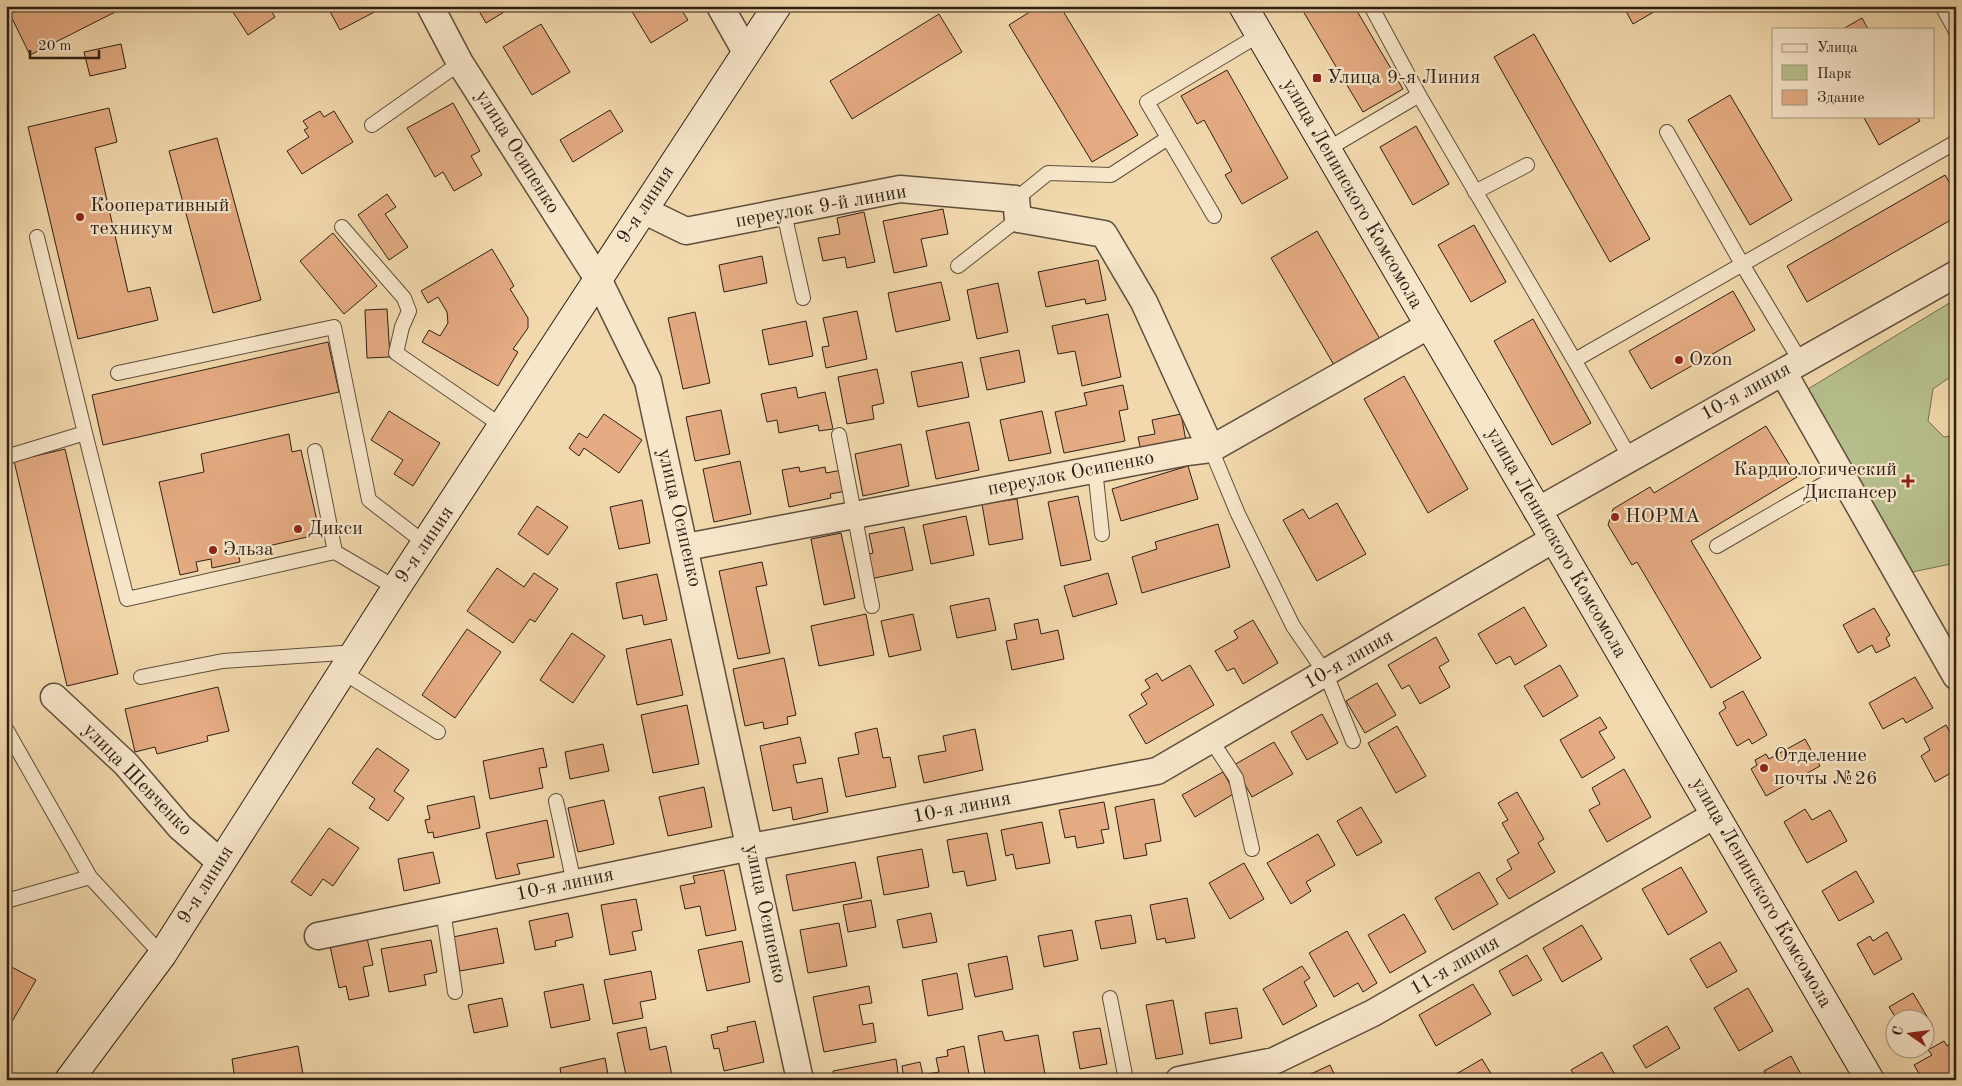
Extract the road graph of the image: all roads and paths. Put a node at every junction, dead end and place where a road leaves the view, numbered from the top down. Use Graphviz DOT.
graph roads {
  1 [pos="430,6"];
  2 [pos="720,6"];
  3 [pos="777,6"];
  4 [pos="1243,6"];
  5 [pos="1371,6"];
  6 [pos="1942,6"];
  7 [pos="1956,31"];
  8 [pos="1259,35"];
  9 [pos="746,52"];
  10 [pos="460,63"];
  11 [pos="1419,95"];
  12 [pos="372,125"];
  13 [pos="1667,132"];
  14 [pos="1168,138"];
  15 [pos="1954,146"];
  16 [pos="1326,150"];
  17 [pos="1527,164"];
  18 [pos="1475,192"];
  19 [pos="1017,209"];
  20 [pos="643,210"];
  21 [pos="784,213"];
  22 [pos="1214,216"];
  23 [pos="342,227"];
  24 [pos="37,238"];
  25 [pos="1742,264"];
  26 [pos="958,266"];
  27 [pos="1956,274"];
  28 [pos="598,279"];
  29 [pos="803,298"];
  30 [pos="1428,326"];
  31 [pos="1575,360"];
  32 [pos="1792,367"];
  33 [pos="118,373"];
  34 [pos="502,426"];
  35 [pos="85,433"];
  36 [pos="839,435"];
  37 [pos="1211,449"];
  38 [pos="315,451"];
  39 [pos="6,457"];
  40 [pos="1630,458"];
  41 [pos="1095,469"];
  42 [pos="1841,474"];
  43 [pos="1537,511"];
  44 [pos="855,515"];
  45 [pos="1102,534"];
  46 [pos="1554,539"];
  47 [pos="426,544"];
  48 [pos="1717,546"];
  49 [pos="686,547"];
  50 [pos="336,552"];
  51 [pos="396,588"];
  52 [pos="872,606"];
  53 [pos="350,662"];
  54 [pos="1326,674"];
  55 [pos="1956,676"];
  56 [pos="141,677"];
  57 [pos="54,697"];
  58 [pos="7,732"];
  59 [pos="438,732"];
  60 [pos="1211,740"];
  61 [pos="1352,741"];
  62 [pos="556,801"];
  63 [pos="1715,815"];
  64 [pos="751,847"];
  65 [pos="1252,848"];
  66 [pos="220,862"];
  67 [pos="90,877"];
  68 [pos="574,883"];
  69 [pos="6,901"];
  70 [pos="443,910"];
  71 [pos="318,936"];
  72 [pos="162,955"];
  73 [pos="454,992"];
  74 [pos="1110,998"];
  75 [pos="69,1080"];
  76 [pos="800,1080"];
  77 [pos="1126,1080"];
  78 [pos="1180,1080"];
  79 [pos="1870,1080"];
  1 -- 10 [label="street, улица Осипенко"];
  2 -- 9 [label="street"];
  3 -- 9 [label="street, 9-я линия"];
  4 -- 8 [label="street, улица Ленинского Комсомола"];
  5 -- 11 [label="lane"];
  6 -- 7 [label="lane"];
  8 -- 14 [label="lane"];
  8 -- 16 [label="street, улица Ленинского Комсомола"];
  9 -- 20 [label="street, 9-я линия"];
  10 -- 12 [label="lane"];
  10 -- 28 [label="street, улица Осипенко"];
  11 -- 16 [label="lane"];
  11 -- 18 [label="lane"];
  13 -- 25 [label="lane"];
  14 -- 19 [label="lane"];
  14 -- 22 [label="lane"];
  15 -- 25 [label="lane"];
  16 -- 30 [label="street, улица Ленинского Комсомола"];
  17 -- 18 [label="lane"];
  18 -- 31 [label="lane"];
  19 -- 21 [label="street, переулок 9-й линии"];
  19 -- 26 [label="lane"];
  19 -- 37 [label="street, переулок 9-й линии"];
  20 -- 21 [label="street, переулок 9-й линии"];
  20 -- 28 [label="street, 9-я линия"];
  21 -- 29 [label="lane"];
  23 -- 34 [label="lane"];
  24 -- 35 [label="lane"];
  25 -- 31 [label="lane"];
  25 -- 32 [label="lane"];
  27 -- 32 [label="street, 10-я линия"];
  28 -- 34 [label="street, 9-я линия"];
  28 -- 49 [label="street, улица Осипенко"];
  30 -- 37 [label="street, переулок Осипенко"];
  30 -- 43 [label="street, улица Ленинского Комсомола"];
  31 -- 40 [label="lane"];
  32 -- 40 [label="street, 10-я линия"];
  32 -- 42 [label="street"];
  33 -- 47 [label="lane"];
  34 -- 47 [label="street, 9-я линия"];
  35 -- 39 [label="lane"];
  35 -- 50 [label="lane"];
  36 -- 44 [label="lane"];
  37 -- 41 [label="street, переулок Осипенко"];
  37 -- 54 [label="lane"];
  38 -- 50 [label="lane"];
  40 -- 43 [label="street, 10-я линия"];
  41 -- 44 [label="street, переулок Осипенко"];
  41 -- 45 [label="lane"];
  42 -- 48 [label="lane"];
  42 -- 55 [label="street"];
  43 -- 46 [label="street, улица Ленинского Комсомола"];
  44 -- 49 [label="street, переулок Осипенко"];
  44 -- 52 [label="lane"];
  46 -- 54 [label="street, 10-я линия"];
  46 -- 63 [label="street, улица Ленинского Комсомола"];
  47 -- 51 [label="street, 9-я линия"];
  49 -- 64 [label="street, улица Осипенко"];
  50 -- 51 [label="lane"];
  51 -- 53 [label="street, 9-я линия"];
  53 -- 56 [label="lane"];
  53 -- 59 [label="lane"];
  53 -- 66 [label="street, 9-я линия"];
  54 -- 60 [label="street, 10-я линия"];
  54 -- 61 [label="lane"];
  57 -- 66 [label="street, улица Шевченко"];
  58 -- 67 [label="lane"];
  60 -- 64 [label="street, 10-я линия"];
  60 -- 65 [label="lane"];
  62 -- 68 [label="lane"];
  63 -- 78 [label="street, 11-я линия"];
  63 -- 79 [label="street, улица Ленинского Комсомола"];
  64 -- 68 [label="street, 10-я линия"];
  64 -- 76 [label="street, улица Осипенко"];
  66 -- 72 [label="street, 9-я линия"];
  67 -- 69 [label="lane"];
  67 -- 72 [label="lane"];
  68 -- 70 [label="street, 10-я линия"];
  70 -- 71 [label="street, 10-я линия"];
  70 -- 73 [label="lane"];
  72 -- 75 [label="street, 9-я линия"];
  74 -- 77 [label="lane"];
}
